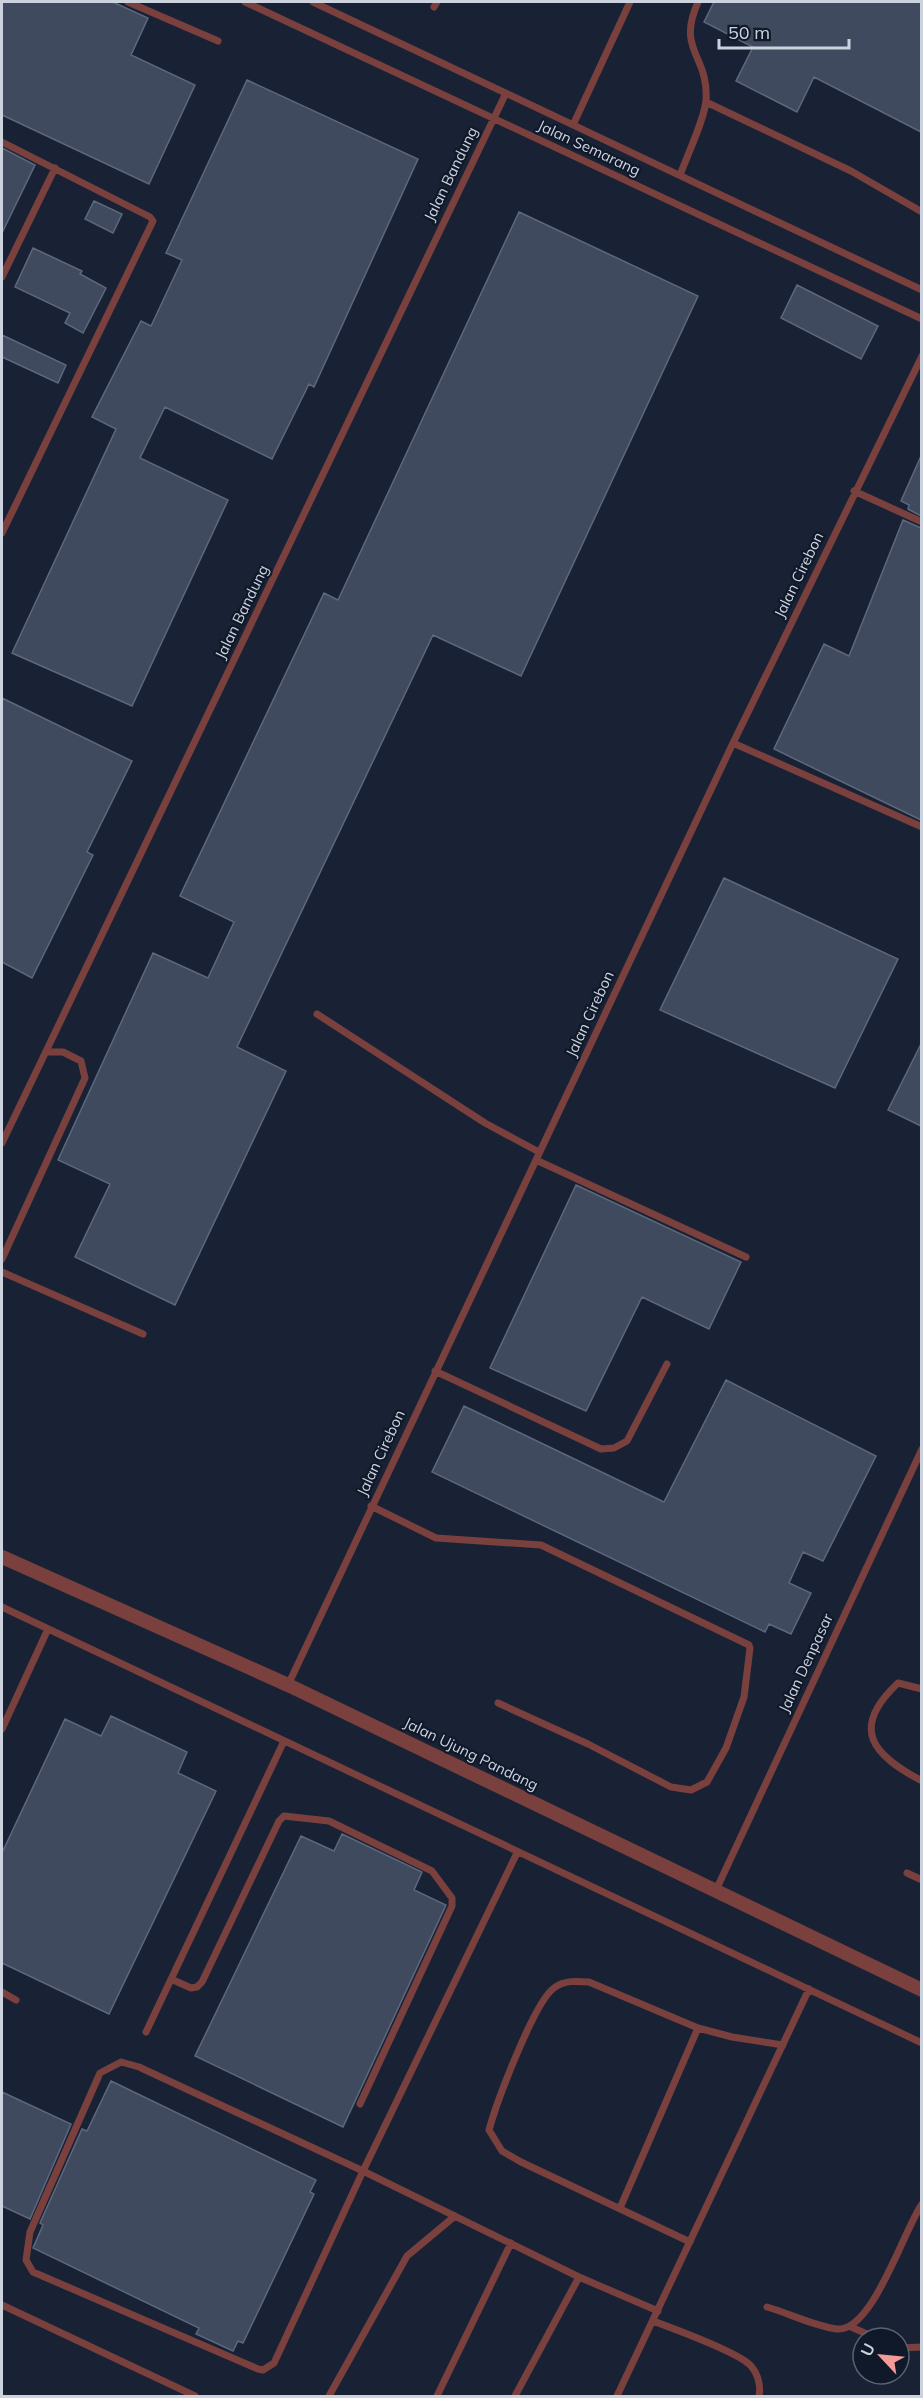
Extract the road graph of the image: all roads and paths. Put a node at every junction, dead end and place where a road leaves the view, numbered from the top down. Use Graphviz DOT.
graph roads {
  1 [pos="128,2"];
  2 [pos="245,2"];
  3 [pos="314,2"];
  4 [pos="630,2"];
  5 [pos="698,2"];
  6 [pos="218,41"];
  7 [pos="506,93"];
  8 [pos="706,102"];
  9 [pos="493,118"];
  10 [pos="573,125"];
  11 [pos="2,142"];
  12 [pos="55,168"];
  13 [pos="680,175"];
  14 [pos="921,212"];
  15 [pos="2,277"];
  16 [pos="921,290"];
  17 [pos="921,319"];
  18 [pos="921,356"];
  19 [pos="854,491"];
  20 [pos="921,522"];
  21 [pos="2,533"];
  22 [pos="733,743"];
  23 [pos="921,827"];
  24 [pos="317,1014"];
  25 [pos="47,1052"];
  26 [pos="2,1143"];
  27 [pos="539,1152"];
  28 [pos="536,1160"];
  29 [pos="746,1257"];
  30 [pos="2,1259"];
  31 [pos="2,1272"];
  32 [pos="143,1334"];
  33 [pos="667,1364"];
  34 [pos="435,1371"];
  35 [pos="921,1449"];
  36 [pos="919,1460"];
  37 [pos="371,1506"];
  38 [pos="2,1557"];
  39 [pos="2,1607"];
  40 [pos="48,1629"];
  41 [pos="288,1685"];
  42 [pos="921,1689"];
  43 [pos="498,1703"];
  44 [pos="2,1729"];
  45 [pos="284,1741"];
  46 [pos="921,1781"];
  47 [pos="517,1853"];
  48 [pos="907,1872"];
  49 [pos="921,1880"];
  50 [pos="716,1890"];
  51 [pos="171,1979"];
  52 [pos="809,1989"];
  53 [pos="921,1990"];
  54 [pos="2,1992"];
  55 [pos="16,2000"];
  56 [pos="698,2028"];
  57 [pos="146,2032"];
  58 [pos="921,2043"];
  59 [pos="783,2045"];
  60 [pos="360,2104"];
  61 [pos="363,2171"];
  62 [pos="921,2204"];
  63 [pos="620,2208"];
  64 [pos="455,2216"];
  65 [pos="690,2242"];
  66 [pos="511,2243"];
  67 [pos="579,2277"];
  68 [pos="2,2306"];
  69 [pos="767,2307"];
  70 [pos="658,2312"];
  71 [pos="653,2321"];
  72 [pos="852,2326"];
  73 [pos="851,2327"];
  74 [pos="195,2397"];
  75 [pos="329,2397"];
  76 [pos="437,2397"];
  77 [pos="515,2397"];
  78 [pos="617,2397"];
  79 [pos="759,2397"];
  1 -- 6 [label="lane"];
  2 -- 9 [label="lane, Jalan Semarang"];
  3 -- 7 [label="lane, Jalan Semarang"];
  4 -- 10 [label="lane"];
  5 -- 8 [label="lane"];
  7 -- 9 [label="lane, Jalan Bandung"];
  7 -- 10 [label="lane, Jalan Semarang"];
  8 -- 13 [label="lane"];
  8 -- 14 [label="lane"];
  9 -- 17 [label="lane, Jalan Semarang"];
  9 -- 25 [label="lane, Jalan Bandung"];
  10 -- 13 [label="lane, Jalan Semarang"];
  11 -- 12 [label="lane"];
  12 -- 15 [label="lane"];
  12 -- 21 [label="lane"];
  13 -- 16 [label="lane, Jalan Semarang"];
  18 -- 19 [label="lane, Jalan Cirebon"];
  19 -- 20 [label="lane"];
  19 -- 22 [label="lane, Jalan Cirebon"];
  22 -- 23 [label="lane"];
  22 -- 27 [label="lane, Jalan Cirebon"];
  24 -- 27 [label="lane"];
  25 -- 26 [label="lane, Jalan Bandung"];
  25 -- 30 [label="lane"];
  27 -- 28 [label="lane, Jalan Cirebon"];
  28 -- 29 [label="lane"];
  28 -- 34 [label="lane, Jalan Cirebon"];
  31 -- 32 [label="lane"];
  33 -- 34 [label="lane"];
  34 -- 37 [label="lane, Jalan Cirebon"];
  35 -- 36 [label="lane, Jalan Denpasar"];
  36 -- 50 [label="lane, Jalan Denpasar"];
  37 -- 41 [label="lane, Jalan Cirebon"];
  37 -- 43 [label="lane"];
  38 -- 41 [label="street, Jalan Ujung Pandang"];
  39 -- 40 [label="lane"];
  40 -- 44 [label="lane"];
  40 -- 45 [label="lane"];
  41 -- 50 [label="street, Jalan Ujung Pandang"];
  42 -- 46 [label="lane"];
  45 -- 47 [label="lane"];
  45 -- 51 [label="lane"];
  47 -- 52 [label="lane"];
  47 -- 61 [label="lane"];
  48 -- 49 [label="lane"];
  50 -- 53 [label="street, Jalan Ujung Pandang"];
  51 -- 57 [label="lane"];
  51 -- 60 [label="lane"];
  52 -- 58 [label="lane"];
  52 -- 59 [label="lane"];
  54 -- 55 [label="lane"];
  56 -- 59 [label="lane"];
  56 -- 63 [label="lane"];
  56 -- 63 [label="lane"];
  59 -- 65 [label="lane"];
  61 -- 61 [label="lane"];
  61 -- 64 [label="lane"];
  62 -- 72 [label="lane"];
  63 -- 65 [label="lane"];
  64 -- 66 [label="lane"];
  64 -- 75 [label="lane"];
  65 -- 70 [label="lane"];
  66 -- 67 [label="lane"];
  66 -- 76 [label="lane"];
  67 -- 70 [label="lane"];
  67 -- 77 [label="lane"];
  68 -- 74 [label="lane"];
  69 -- 73 [label="lane"];
  70 -- 71 [label="lane"];
  71 -- 78 [label="lane"];
  71 -- 79 [label="lane"];
}
